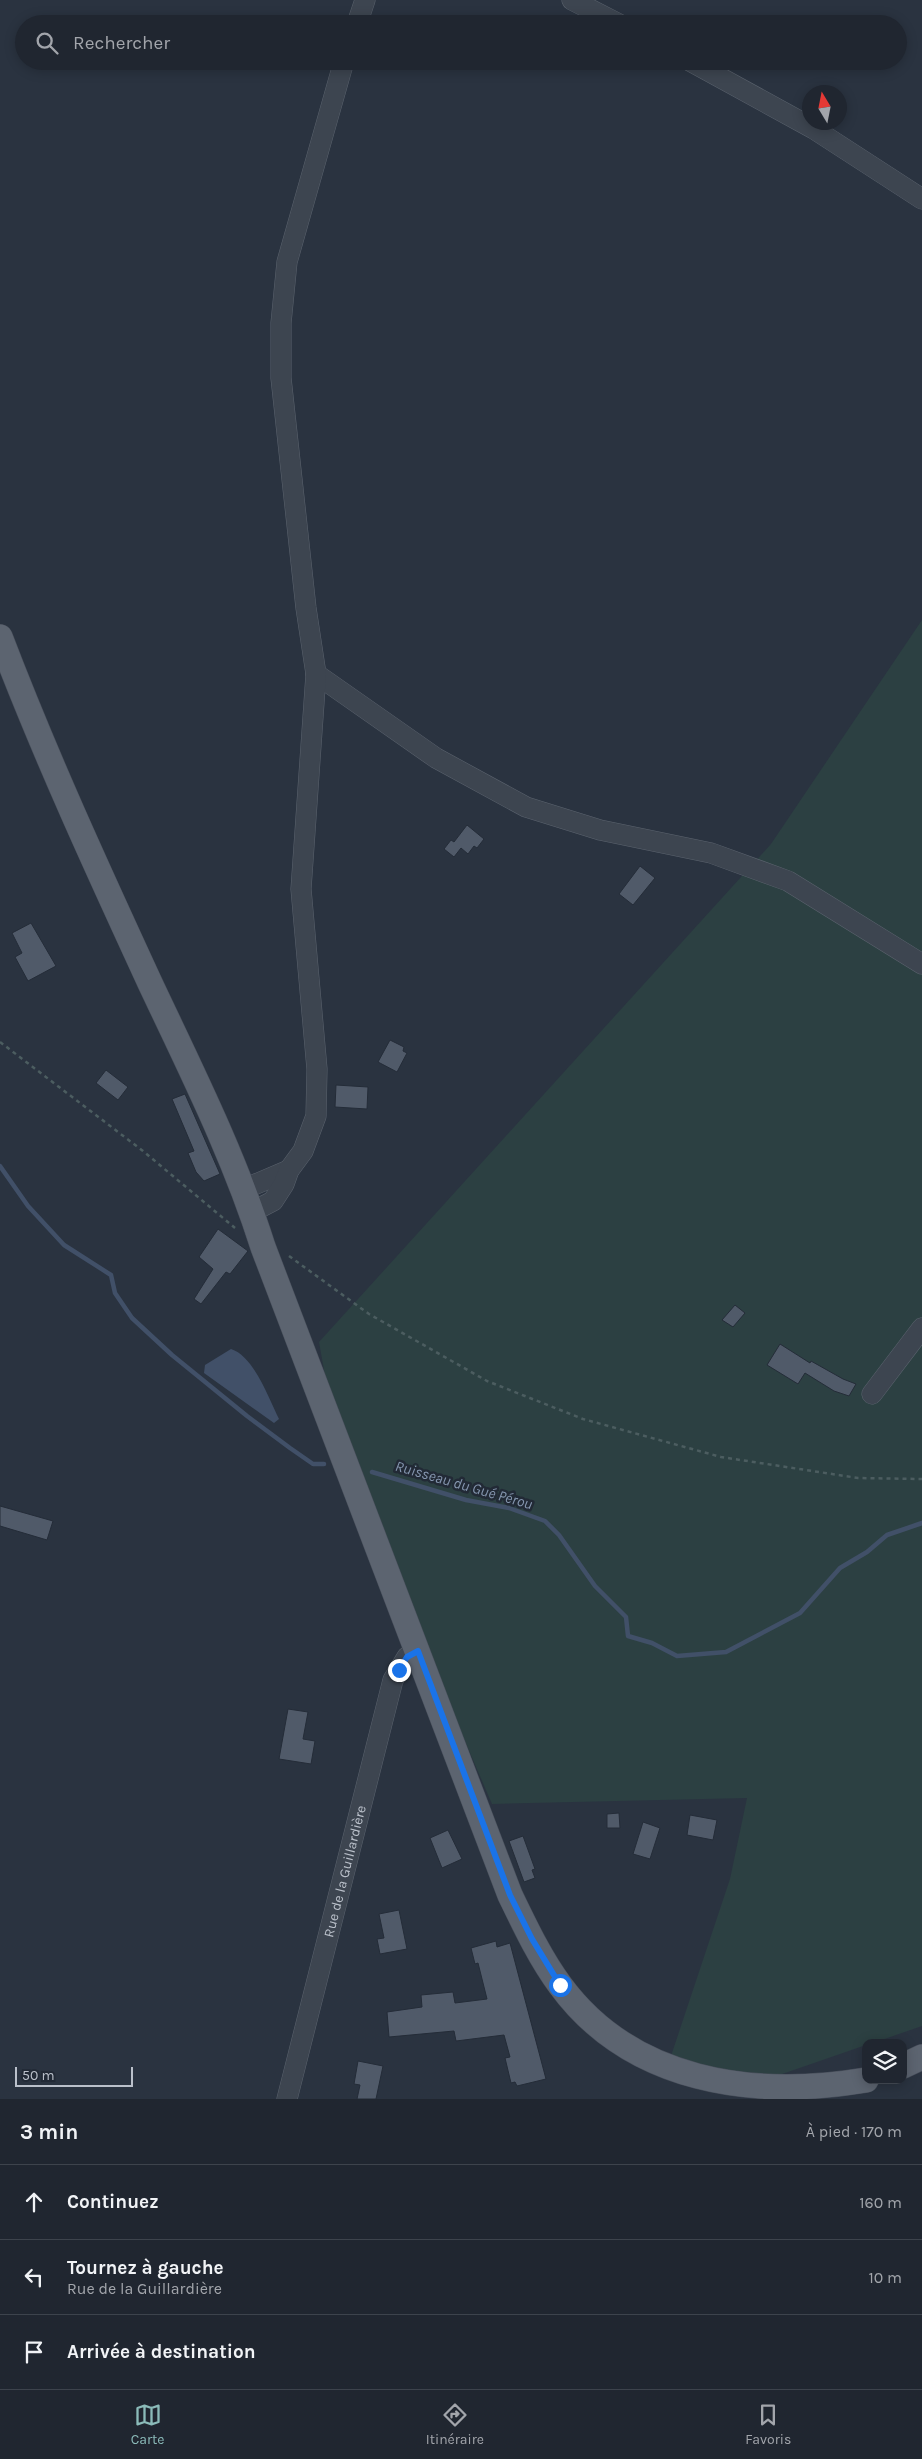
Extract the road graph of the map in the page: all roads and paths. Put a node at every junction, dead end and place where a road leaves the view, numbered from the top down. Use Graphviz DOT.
graph roads {
  1 [pos="365,0"];
  2 [pos="572,0"];
  3 [pos="360,15"];
  4 [pos="602,15"];
  5 [pos="341,70"];
  6 [pos="706,70"];
  7 [pos="922,199"];
  8 [pos="0,637"];
  9 [pos="316,674"];
  10 [pos="922,964"];
  11 [pos="0,1042"];
  12 [pos="289,1170"];
  13 [pos="244,1189"];
  14 [pos="256,1224"];
  15 [pos="284,1253"];
  16 [pos="922,1328"];
  17 [pos="872,1394"];
  18 [pos="922,1479"];
  19 [pos="418,1651"];
  20 [pos="922,2057"];
  21 [pos="907,2064"];
  22 [pos="862,2081"];
  23 [pos="288,2099"];
  1 -- 3 [label="street"];
  2 -- 4 [label="street"];
  5 -- 9 [label="street"];
  6 -- 7 [label="street"];
  8 -- 13 [label="main road"];
  9 -- 10 [label="street"];
  9 -- 12 [label="street"];
  11 -- 14 [label="path"];
  12 -- 13 [label="street"];
  12 -- 14 [label="street"];
  13 -- 14 [label="main road"];
  14 -- 19 [label="main road"];
  15 -- 18 [label="path"];
  16 -- 17 [label="street"];
  19 -- 22 [label="main road"];
  19 -- 23 [label="street, Rue de la Guillardière"];
  20 -- 21 [label="main road"];
}
